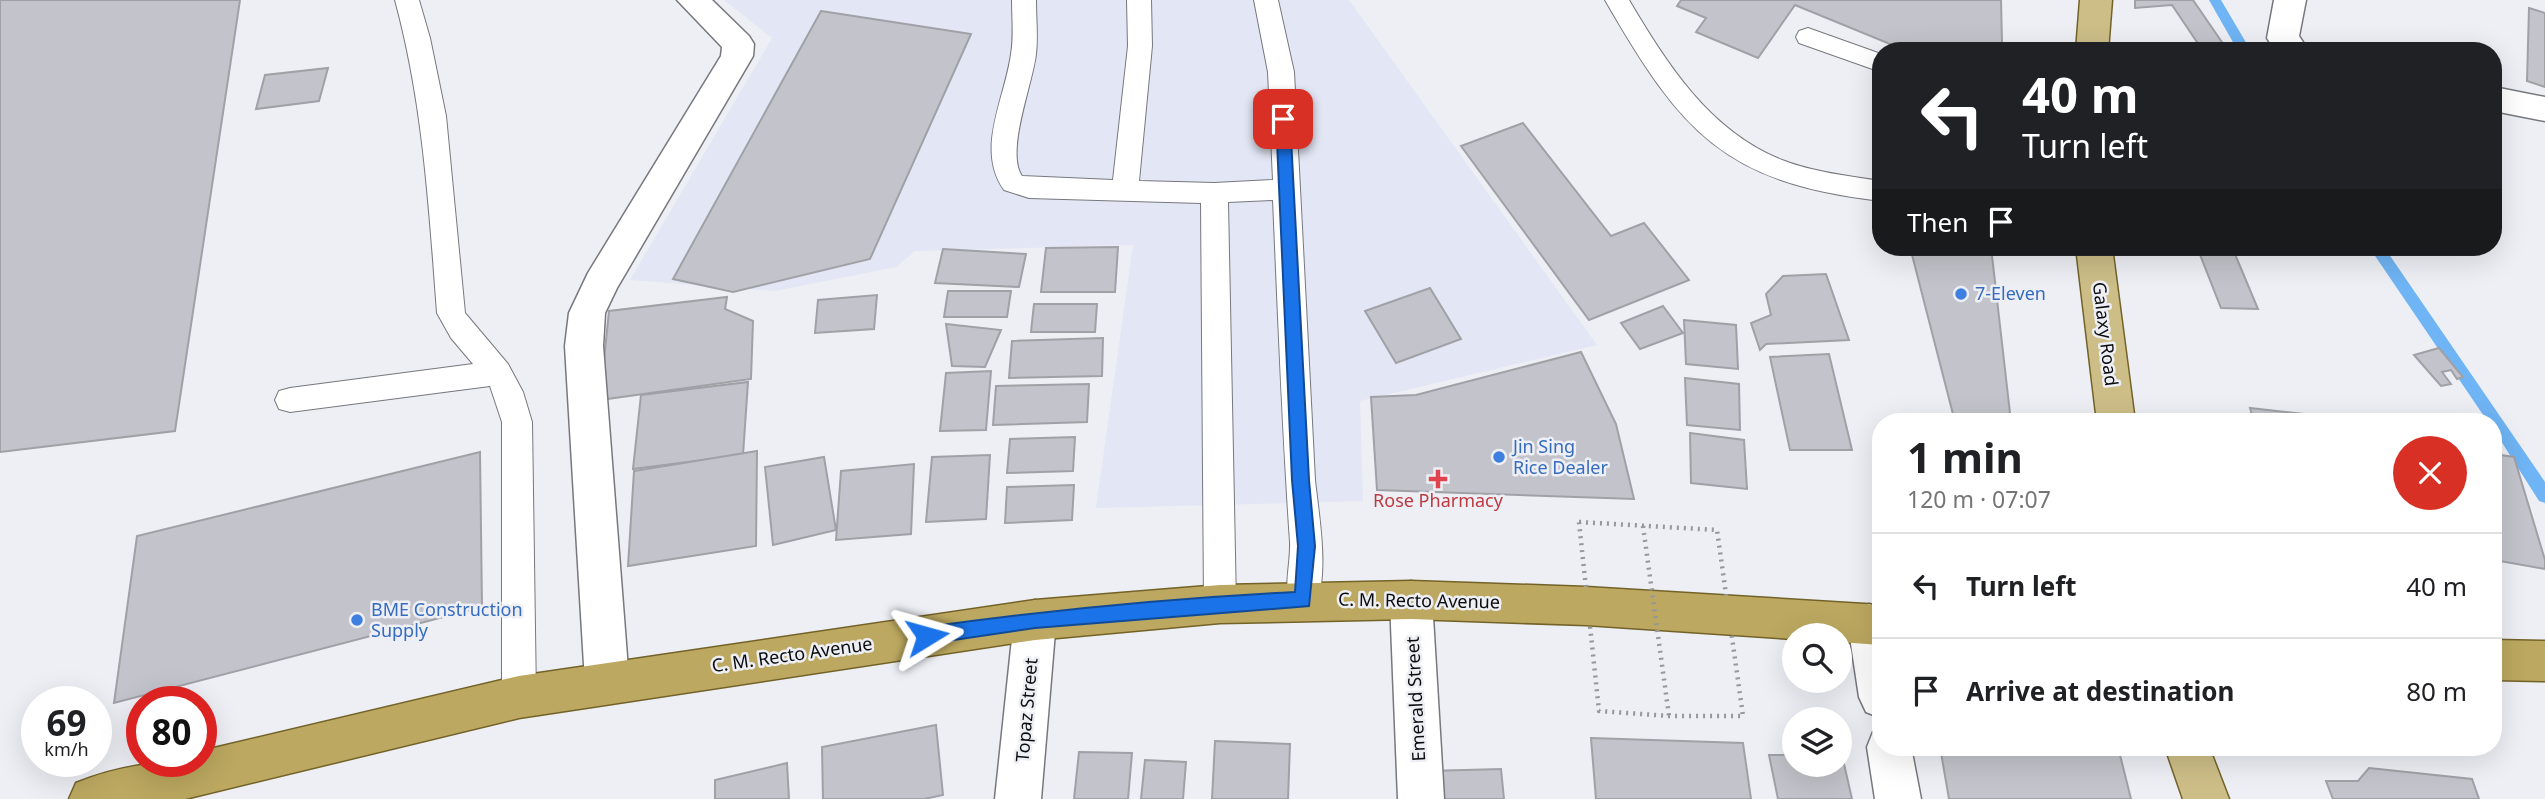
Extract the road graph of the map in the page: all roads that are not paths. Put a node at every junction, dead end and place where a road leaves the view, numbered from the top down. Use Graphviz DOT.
graph roads {
  1 [pos="407,0"];
  2 [pos="693,0"];
  3 [pos="1024,0"];
  4 [pos="1139,0"];
  5 [pos="1266,0"];
  6 [pos="1616,0"];
  7 [pos="2095,0"];
  8 [pos="2290,0"];
  9 [pos="1808,37"];
  10 [pos="2093,42"];
  11 [pos="2288,42"];
  12 [pos="1872,60"];
  13 [pos="2502,101"];
  14 [pos="2545,109"];
  15 [pos="1286,189"];
  16 [pos="1872,190"];
  17 [pos="1125,191"];
  18 [pos="1214,193"];
  19 [pos="2095,256"];
  20 [pos="498,373"];
  21 [pos="290,400"];
  22 [pos="2115,413"];
  23 [pos="1303,600"];
  24 [pos="1411,600"];
  25 [pos="1220,604"];
  26 [pos="1035,620"];
  27 [pos="1872,624"];
  28 [pos="2502,660"];
  29 [pos="2545,661"];
  30 [pos="607,682"];
  31 [pos="519,697"];
  32 [pos="1891,756"];
  33 [pos="2190,756"];
  34 [pos="92,799"];
  35 [pos="1018,799"];
  36 [pos="1421,799"];
  37 [pos="1898,799"];
  38 [pos="2206,799"];
  1 -- 20 [label="lane"];
  2 -- 30 [label="street"];
  3 -- 17 [label="lane"];
  4 -- 17 [label="lane"];
  5 -- 15 [label="lane"];
  6 -- 16 [label="lane"];
  7 -- 10 [label="main road"];
  8 -- 11 [label="street"];
  9 -- 12 [label="lane"];
  13 -- 14 [label="street"];
  15 -- 18 [label="lane"];
  15 -- 23 [label="lane"];
  17 -- 18 [label="lane"];
  18 -- 25 [label="lane"];
  19 -- 22 [label="main road, Galaxy Road"];
  20 -- 21 [label="lane"];
  20 -- 31 [label="lane"];
  23 -- 24 [label="highway, C. M. Recto Avenue"];
  23 -- 25 [label="highway, C. M. Recto Avenue"];
  24 -- 27 [label="highway, C. M. Recto Avenue"];
  24 -- 36 [label="street, Emerald Street"];
  25 -- 26 [label="highway, C. M. Recto Avenue"];
  26 -- 30 [label="highway, C. M. Recto Avenue"];
  26 -- 35 [label="street, Topaz Street"];
  28 -- 29 [label="highway"];
  30 -- 31 [label="highway, C. M. Recto Avenue"];
  31 -- 34 [label="highway, C. M. Recto Avenue"];
  32 -- 37 [label="street"];
  33 -- 38 [label="main road"];
}
